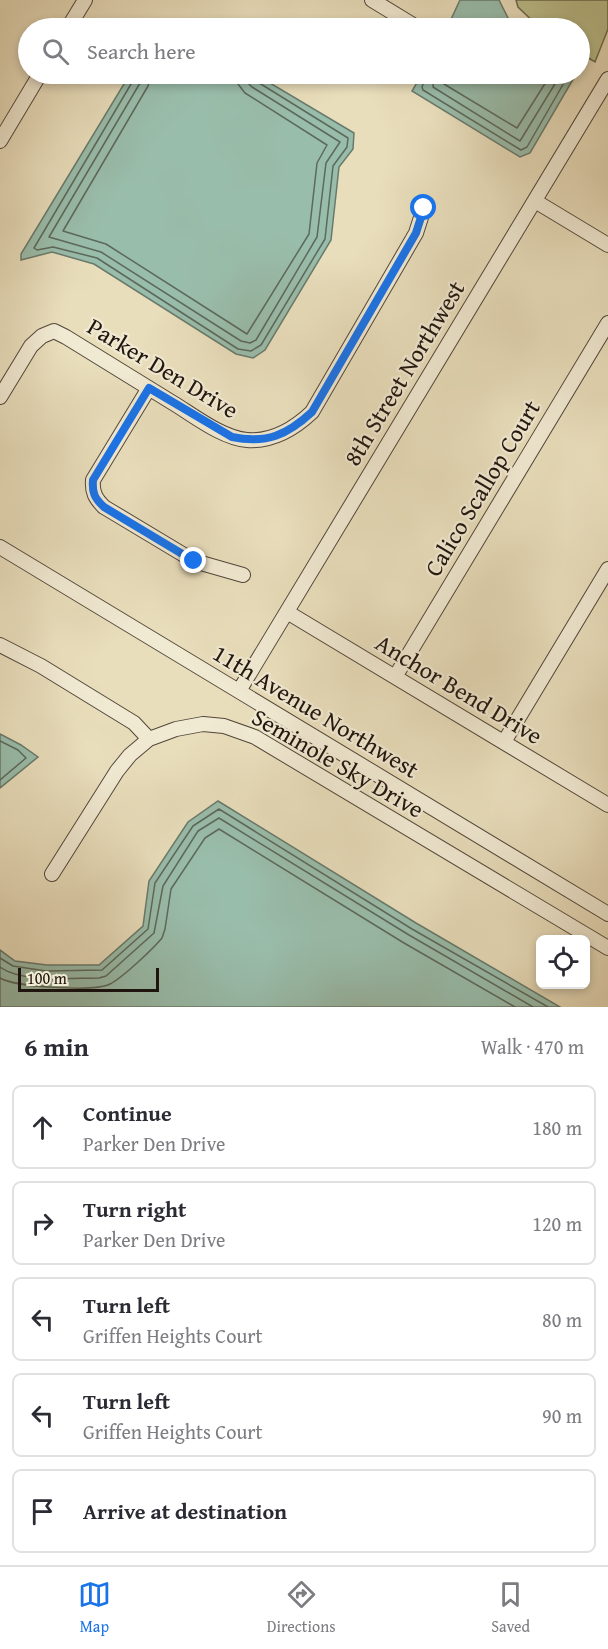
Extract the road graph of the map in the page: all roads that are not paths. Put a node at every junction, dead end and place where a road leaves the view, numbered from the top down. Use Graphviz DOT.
graph roads {
  1 [pos="85,0"];
  2 [pos="372,0"];
  3 [pos="74,18"];
  4 [pos="402,18"];
  5 [pos="608,79"];
  6 [pos="34,84"];
  7 [pos="0,141"];
  8 [pos="535,201"];
  9 [pos="424,208"];
  10 [pos="608,245"];
  11 [pos="608,323"];
  12 [pos="149,388"];
  13 [pos="0,397"];
  14 [pos="0,547"];
  15 [pos="608,569"];
  16 [pos="243,575"];
  17 [pos="287,612"];
  18 [pos="0,645"];
  19 [pos="395,677"];
  20 [pos="239,691"];
  21 [pos="149,739"];
  22 [pos="504,742"];
  23 [pos="608,805"];
  24 [pos="52,874"];
  25 [pos="608,914"];
  26 [pos="608,948"];
  1 -- 3 [label="street"];
  2 -- 4 [label="street"];
  5 -- 8 [label="street, 8th Street Northwest"];
  6 -- 7 [label="street"];
  8 -- 10 [label="street"];
  8 -- 17 [label="street, 8th Street Northwest"];
  9 -- 12 [label="street, Parker Den Drive"];
  11 -- 19 [label="street, Calico Scallop Court"];
  12 -- 13 [label="street, Parker Den Drive"];
  12 -- 16 [label="street"];
  14 -- 20 [label="street, 11th Avenue Northwest"];
  15 -- 22 [label="street"];
  17 -- 19 [label="street, Anchor Bend Drive"];
  17 -- 20 [label="street, 8th Street Northwest"];
  18 -- 21 [label="street"];
  19 -- 22 [label="street, Anchor Bend Drive"];
  20 -- 25 [label="street, 11th Avenue Northwest"];
  21 -- 24 [label="street, Seminole Sky Drive"];
  21 -- 26 [label="street, Seminole Sky Drive"];
  22 -- 23 [label="street, Anchor Bend Drive"];
}
